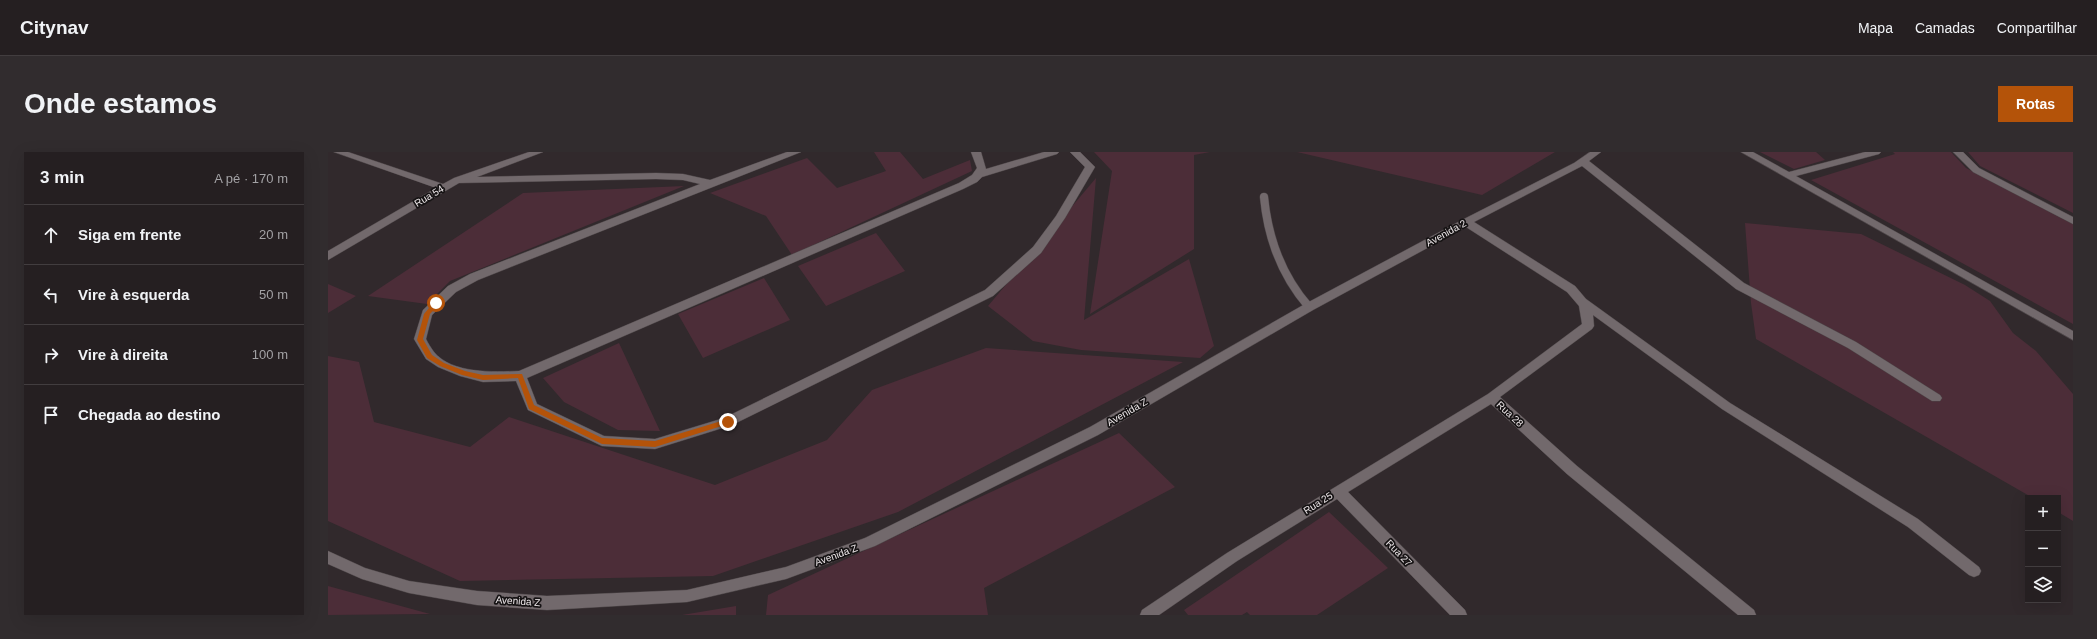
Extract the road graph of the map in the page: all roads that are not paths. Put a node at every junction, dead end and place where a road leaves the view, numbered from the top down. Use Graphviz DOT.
graph roads {
  1 [pos="339,152"];
  2 [pos="538,152"];
  3 [pos="796,152"];
  4 [pos="976,152"];
  5 [pos="1054,152"];
  6 [pos="1075,152"];
  7 [pos="1596,152"];
  8 [pos="1746,152"];
  9 [pos="1876,152"];
  10 [pos="1958,152"];
  11 [pos="1582,161"];
  12 [pos="980,174"];
  13 [pos="1788,176"];
  14 [pos="457,180"];
  15 [pos="711,182"];
  16 [pos="443,187"];
  17 [pos="1264,197"];
  18 [pos="2073,221"];
  19 [pos="1466,222"];
  20 [pos="328,256"];
  21 [pos="1583,302"];
  22 [pos="1309,307"];
  23 [pos="1297,314"];
  24 [pos="2073,336"];
  25 [pos="520,376"];
  26 [pos="1492,397"];
  27 [pos="1936,398"];
  28 [pos="1338,491"];
  29 [pos="328,557"];
  30 [pos="1974,571"];
  31 [pos="1157,612"];
  32 [pos="1460,615"];
  33 [pos="1749,615"];
  1 -- 16 [label="street"];
  2 -- 14 [label="street, Rua 54"];
  3 -- 15 [label="street"];
  4 -- 12 [label="street"];
  5 -- 12 [label="street"];
  6 -- 25 [label="street"];
  7 -- 11 [label="street, Avenida 2"];
  8 -- 13 [label="street"];
  9 -- 13 [label="street"];
  10 -- 18 [label="street"];
  11 -- 19 [label="street, Avenida 2"];
  11 -- 27 [label="street"];
  12 -- 25 [label="street"];
  13 -- 24 [label="street"];
  14 -- 15 [label="street"];
  14 -- 16 [label="street, Rua 54"];
  15 -- 25 [label="street"];
  16 -- 20 [label="street, Rua 54"];
  17 -- 22 [label="lane"];
  19 -- 21 [label="street, Rua 28"];
  19 -- 22 [label="street, Avenida 2"];
  21 -- 26 [label="street, Rua 28"];
  21 -- 30 [label="street"];
  22 -- 23 [label="street, Avenida 2"];
  23 -- 29 [label="street, Avenida Z"];
  26 -- 28 [label="street, Rua 25"];
  26 -- 33 [label="street, Rua 28"];
  28 -- 31 [label="street, Rua 25"];
  28 -- 32 [label="street, Rua 27"];
}
